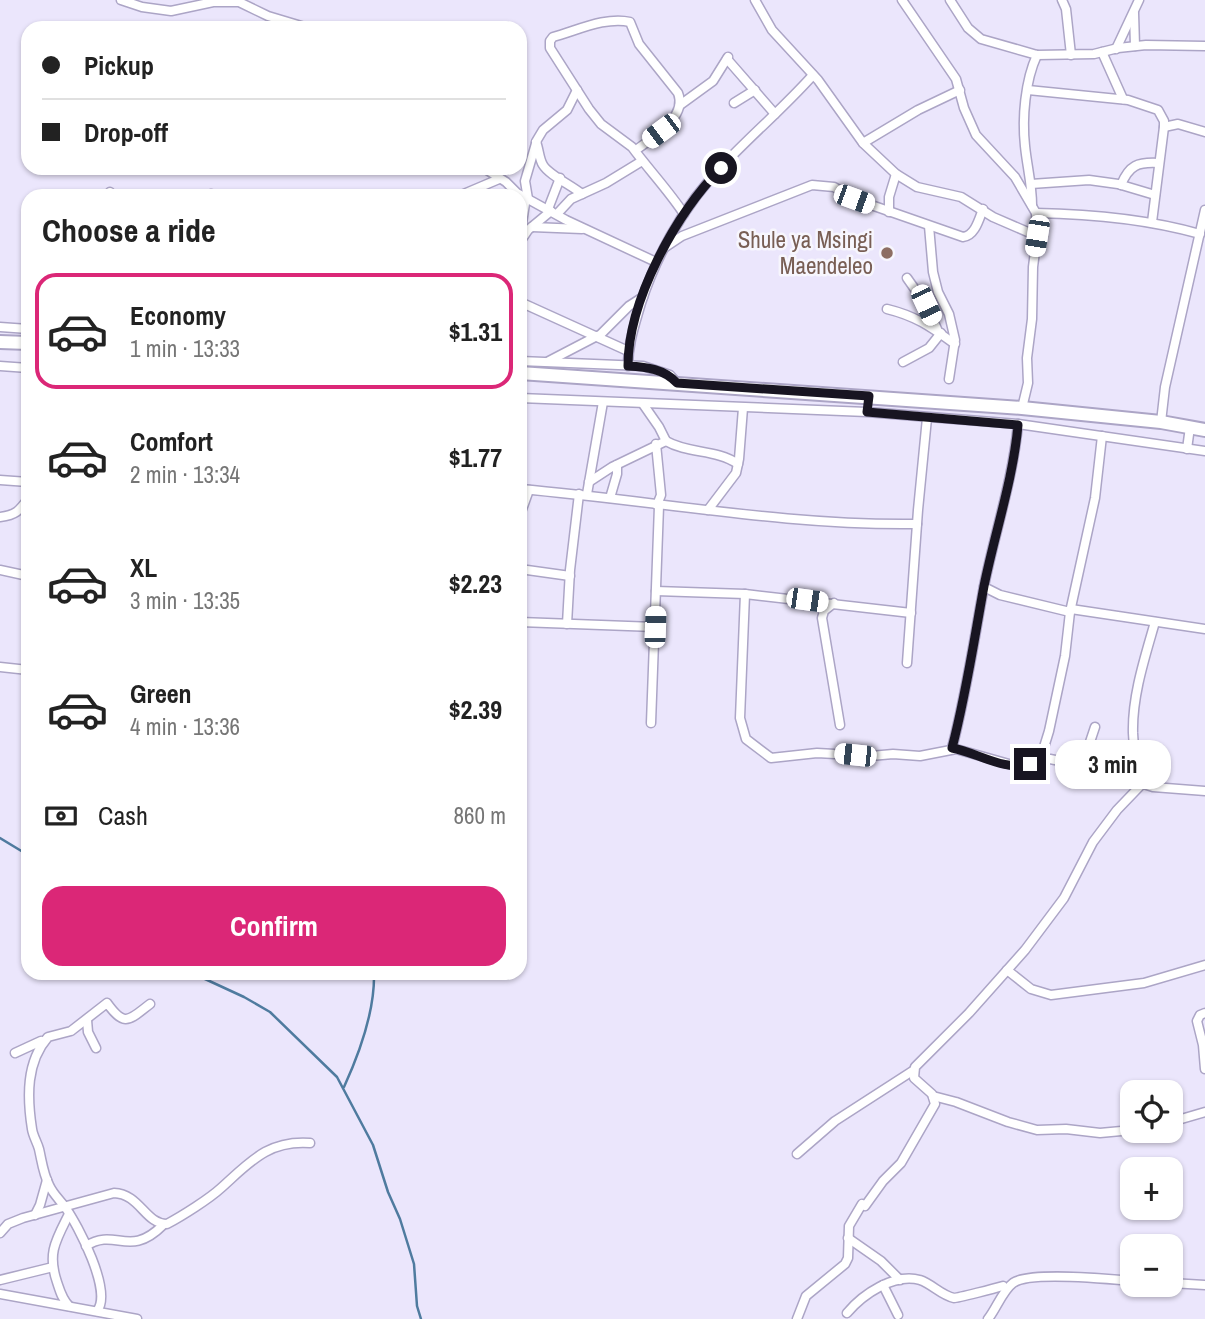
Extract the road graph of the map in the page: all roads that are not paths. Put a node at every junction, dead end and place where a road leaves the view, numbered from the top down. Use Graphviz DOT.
graph roads {
  1 [pos="121,0"];
  2 [pos="755,0"];
  3 [pos="902,0"];
  4 [pos="950,0"];
  5 [pos="1062,0"];
  6 [pos="1139,0"];
  7 [pos="1133,10"];
  8 [pos="285,21"];
  9 [pos="1135,46"];
  10 [pos="1205,46"];
  11 [pos="1115,49"];
  12 [pos="1102,52"];
  13 [pos="1037,55"];
  14 [pos="1070,55"];
  15 [pos="813,75"];
  16 [pos="577,90"];
  17 [pos="755,90"];
  18 [pos="960,90"];
  19 [pos="1028,90"];
  20 [pos="1123,99"];
  21 [pos="734,103"];
  22 [pos="680,104"];
  23 [pos="775,114"];
  24 [pos="1164,127"];
  25 [pos="1205,132"];
  26 [pos="536,142"];
  27 [pos="863,143"];
  28 [pos="635,151"];
  29 [pos="642,160"];
  30 [pos="1158,163"];
  31 [pos="547,170"];
  32 [pos="527,174"];
  33 [pos="896,174"];
  34 [pos="494,175"];
  35 [pos="526,177"];
  36 [pos="560,178"];
  37 [pos="499,179"];
  38 [pos="1031,184"];
  39 [pos="1121,185"];
  40 [pos="475,189"];
  41 [pos="514,189"];
  42 [pos="527,189"];
  43 [pos="582,194"];
  44 [pos="1154,195"];
  45 [pos="527,198"];
  46 [pos="983,209"];
  47 [pos="1034,209"];
  48 [pos="1205,210"];
  49 [pos="552,211"];
  50 [pos="889,212"];
  51 [pos="684,214"];
  52 [pos="1152,222"];
  53 [pos="929,226"];
  54 [pos="527,228"];
  55 [pos="527,229"];
  56 [pos="585,229"];
  57 [pos="1200,234"];
  58 [pos="1037,236"];
  59 [pos="664,248"];
  60 [pos="656,262"];
  61 [pos="907,278"];
  62 [pos="643,297"];
  63 [pos="527,305"];
  64 [pos="887,309"];
  65 [pos="0,327"];
  66 [pos="21,328"];
  67 [pos="939,332"];
  68 [pos="598,336"];
  69 [pos="0,342"];
  70 [pos="21,343"];
  71 [pos="955,344"];
  72 [pos="628,351"];
  73 [pos="527,362"];
  74 [pos="904,362"];
  75 [pos="547,363"];
  76 [pos="0,366"];
  77 [pos="628,366"];
  78 [pos="21,368"];
  79 [pos="527,373"];
  80 [pos="949,379"];
  81 [pos="677,383"];
  82 [pos="869,396"];
  83 [pos="527,397"];
  84 [pos="904,399"];
  85 [pos="603,402"];
  86 [pos="643,404"];
  87 [pos="743,408"];
  88 [pos="1022,408"];
  89 [pos="867,412"];
  90 [pos="902,416"];
  91 [pos="927,418"];
  92 [pos="1161,422"];
  93 [pos="1018,425"];
  94 [pos="1190,427"];
  95 [pos="1205,430"];
  96 [pos="1102,436"];
  97 [pos="666,441"];
  98 [pos="656,444"];
  99 [pos="1187,449"];
  100 [pos="1205,452"];
  101 [pos="738,464"];
  102 [pos="617,465"];
  103 [pos="0,480"];
  104 [pos="21,482"];
  105 [pos="589,482"];
  106 [pos="527,489"];
  107 [pos="583,494"];
  108 [pos="610,498"];
  109 [pos="658,506"];
  110 [pos="21,508"];
  111 [pos="708,510"];
  112 [pos="0,517"];
  113 [pos="918,524"];
  114 [pos="0,570"];
  115 [pos="527,570"];
  116 [pos="21,574"];
  117 [pos="570,576"];
  118 [pos="984,587"];
  119 [pos="656,591"];
  120 [pos="745,594"];
  121 [pos="834,603"];
  122 [pos="1071,610"];
  123 [pos="911,613"];
  124 [pos="527,622"];
  125 [pos="1155,622"];
  126 [pos="567,624"];
  127 [pos="655,627"];
  128 [pos="1205,629"];
  129 [pos="907,663"];
  130 [pos="0,667"];
  131 [pos="21,669"];
  132 [pos="651,723"];
  133 [pos="840,725"];
  134 [pos="1095,727"];
  135 [pos="952,748"];
  136 [pos="1040,760"];
  137 [pos="1082,766"];
  138 [pos="1140,783"];
  139 [pos="1205,791"];
  140 [pos="1205,965"];
  141 [pos="1007,970"];
  142 [pos="150,1004"];
  143 [pos="1205,1013"];
  144 [pos="87,1020"];
  145 [pos="47,1038"];
  146 [pos="96,1048"];
  147 [pos="15,1053"];
  148 [pos="1205,1069"];
  149 [pos="914,1070"];
  150 [pos="933,1096"];
  151 [pos="1205,1112"];
  152 [pos="1183,1118"];
  153 [pos="1120,1131"];
  154 [pos="310,1143"];
  155 [pos="797,1154"];
  156 [pos="47,1180"];
  157 [pos="67,1210"];
  158 [pos="35,1214"];
  159 [pos="163,1224"];
  160 [pos="0,1233"];
  161 [pos="848,1238"];
  162 [pos="86,1246"];
  163 [pos="52,1267"];
  164 [pos="0,1280"];
  165 [pos="900,1280"];
  166 [pos="1120,1280"];
  167 [pos="1183,1284"];
  168 [pos="57,1285"];
  169 [pos="883,1285"];
  170 [pos="1205,1285"];
  171 [pos="1003,1286"];
  172 [pos="0,1294"];
  173 [pos="51,1303"];
  174 [pos="69,1306"];
  175 [pos="95,1311"];
  176 [pos="847,1313"];
  177 [pos="898,1317"];
  178 [pos="987,1318"];
  179 [pos="82,1319"];
  180 [pos="137,1319"];
  181 [pos="797,1319"];
  1 -- 8 [label="street"];
  2 -- 15 [label="street"];
  3 -- 18 [label="street"];
  4 -- 13 [label="street"];
  5 -- 14 [label="street"];
  6 -- 7 [label="street"];
  7 -- 9 [label="street"];
  7 -- 11 [label="street"];
  9 -- 10 [label="street"];
  9 -- 11 [label="street"];
  11 -- 12 [label="street"];
  12 -- 14 [label="street"];
  12 -- 20 [label="street"];
  13 -- 14 [label="street"];
  13 -- 19 [label="street"];
  15 -- 23 [label="street"];
  15 -- 27 [label="street"];
  16 -- 22 [label="street"];
  16 -- 26 [label="street"];
  16 -- 28 [label="street"];
  17 -- 21 [label="street"];
  17 -- 22 [label="street"];
  17 -- 23 [label="street"];
  18 -- 27 [label="street"];
  18 -- 47 [label="street"];
  19 -- 20 [label="street"];
  19 -- 38 [label="street"];
  20 -- 24 [label="street"];
  22 -- 28 [label="street"];
  23 -- 51 [label="street"];
  24 -- 25 [label="street"];
  24 -- 30 [label="street"];
  26 -- 31 [label="street"];
  26 -- 32 [label="street"];
  27 -- 33 [label="street"];
  28 -- 29 [label="street"];
  29 -- 43 [label="street"];
  29 -- 51 [label="street"];
  30 -- 39 [label="street"];
  30 -- 44 [label="street"];
  31 -- 35 [label="street"];
  31 -- 36 [label="street"];
  33 -- 46 [label="street"];
  33 -- 50 [label="street"];
  34 -- 37 [label="street"];
  35 -- 42 [label="street"];
  36 -- 43 [label="street"];
  36 -- 49 [label="street"];
  37 -- 40 [label="street"];
  37 -- 41 [label="street"];
  38 -- 39 [label="street"];
  38 -- 47 [label="street"];
  39 -- 44 [label="street"];
  43 -- 49 [label="street"];
  44 -- 52 [label="street"];
  45 -- 49 [label="street"];
  46 -- 53 [label="street"];
  46 -- 58 [label="street"];
  47 -- 52 [label="street"];
  47 -- 58 [label="street"];
  48 -- 57 [label="street"];
  49 -- 54 [label="street"];
  49 -- 56 [label="street"];
  50 -- 53 [label="street"];
  50 -- 59 [label="street"];
  51 -- 59 [label="street"];
  52 -- 57 [label="street"];
  53 -- 71 [label="street"];
  55 -- 56 [label="street"];
  56 -- 60 [label="street"];
  57 -- 92 [label="street"];
  58 -- 88 [label="street"];
  59 -- 60 [label="street"];
  60 -- 62 [label="street"];
  61 -- 67 [label="street"];
  62 -- 68 [label="street"];
  62 -- 72 [label="street"];
  63 -- 68 [label="street"];
  64 -- 67 [label="street"];
  65 -- 66 [label="street"];
  67 -- 71 [label="street"];
  67 -- 74 [label="street"];
  68 -- 72 [label="street"];
  68 -- 75 [label="street"];
  69 -- 70 [label="highway"];
  71 -- 80 [label="street"];
  72 -- 77 [label="street"];
  73 -- 75 [label="street"];
  75 -- 77 [label="street"];
  76 -- 78 [label="street"];
  77 -- 81 [label="street"];
  79 -- 81 [label="highway"];
  81 -- 82 [label="highway"];
  82 -- 84 [label="highway"];
  82 -- 89 [label="street"];
  83 -- 85 [label="street"];
  84 -- 88 [label="highway"];
  84 -- 90 [label="street"];
  85 -- 86 [label="street"];
  85 -- 105 [label="street"];
  86 -- 87 [label="street"];
  86 -- 97 [label="street"];
  87 -- 89 [label="street"];
  87 -- 101 [label="street"];
  88 -- 92 [label="highway"];
  89 -- 90 [label="street"];
  90 -- 91 [label="street"];
  91 -- 93 [label="street"];
  91 -- 113 [label="street"];
  92 -- 94 [label="highway"];
  93 -- 96 [label="street"];
  93 -- 118 [label="street"];
  94 -- 95 [label="highway"];
  94 -- 99 [label="street"];
  96 -- 99 [label="street"];
  96 -- 122 [label="street"];
  97 -- 98 [label="street"];
  97 -- 101 [label="street"];
  98 -- 102 [label="street"];
  98 -- 109 [label="street"];
  99 -- 100 [label="street"];
  101 -- 111 [label="street"];
  102 -- 105 [label="street"];
  102 -- 108 [label="street"];
  103 -- 104 [label="street"];
  105 -- 107 [label="street"];
  106 -- 107 [label="street"];
  107 -- 108 [label="street"];
  107 -- 117 [label="street"];
  108 -- 109 [label="street"];
  109 -- 111 [label="street"];
  109 -- 119 [label="street"];
  110 -- 112 [label="street"];
  111 -- 113 [label="street"];
  113 -- 123 [label="street"];
  114 -- 116 [label="street"];
  115 -- 117 [label="street"];
  117 -- 126 [label="street"];
  118 -- 122 [label="street"];
  118 -- 135 [label="street"];
  119 -- 120 [label="street"];
  119 -- 127 [label="street"];
  120 -- 121 [label="street"];
  120 -- 135 [label="street"];
  121 -- 123 [label="street"];
  121 -- 133 [label="street"];
  122 -- 125 [label="street"];
  122 -- 136 [label="street"];
  123 -- 129 [label="street"];
  124 -- 126 [label="street"];
  125 -- 128 [label="street"];
  125 -- 138 [label="street"];
  126 -- 127 [label="street"];
  127 -- 132 [label="street"];
  130 -- 131 [label="street"];
  134 -- 137 [label="street"];
  135 -- 136 [label="street"];
  136 -- 137 [label="street"];
  137 -- 138 [label="street"];
  138 -- 139 [label="street"];
  138 -- 141 [label="street"];
  140 -- 141 [label="street"];
  141 -- 149 [label="street"];
  142 -- 144 [label="street"];
  143 -- 148 [label="street"];
  144 -- 145 [label="street"];
  144 -- 146 [label="street"];
  145 -- 147 [label="street"];
  145 -- 156 [label="street"];
  149 -- 150 [label="street"];
  149 -- 155 [label="street"];
  150 -- 153 [label="street"];
  150 -- 161 [label="street"];
  151 -- 152 [label="street"];
  154 -- 159 [label="street"];
  156 -- 157 [label="street"];
  156 -- 158 [label="street"];
  157 -- 158 [label="street"];
  157 -- 159 [label="street"];
  157 -- 162 [label="street"];
  157 -- 163 [label="street"];
  158 -- 160 [label="street"];
  159 -- 162 [label="street"];
  161 -- 165 [label="street"];
  161 -- 181 [label="street"];
  162 -- 175 [label="street"];
  163 -- 164 [label="street"];
  163 -- 168 [label="street"];
  165 -- 169 [label="street"];
  165 -- 171 [label="street"];
  166 -- 178 [label="street"];
  167 -- 170 [label="street"];
  168 -- 173 [label="street"];
  168 -- 174 [label="street"];
  169 -- 176 [label="street"];
  169 -- 177 [label="street"];
  172 -- 173 [label="street"];
  173 -- 174 [label="street"];
  174 -- 175 [label="street"];
  175 -- 179 [label="street"];
  175 -- 180 [label="street"];
}
